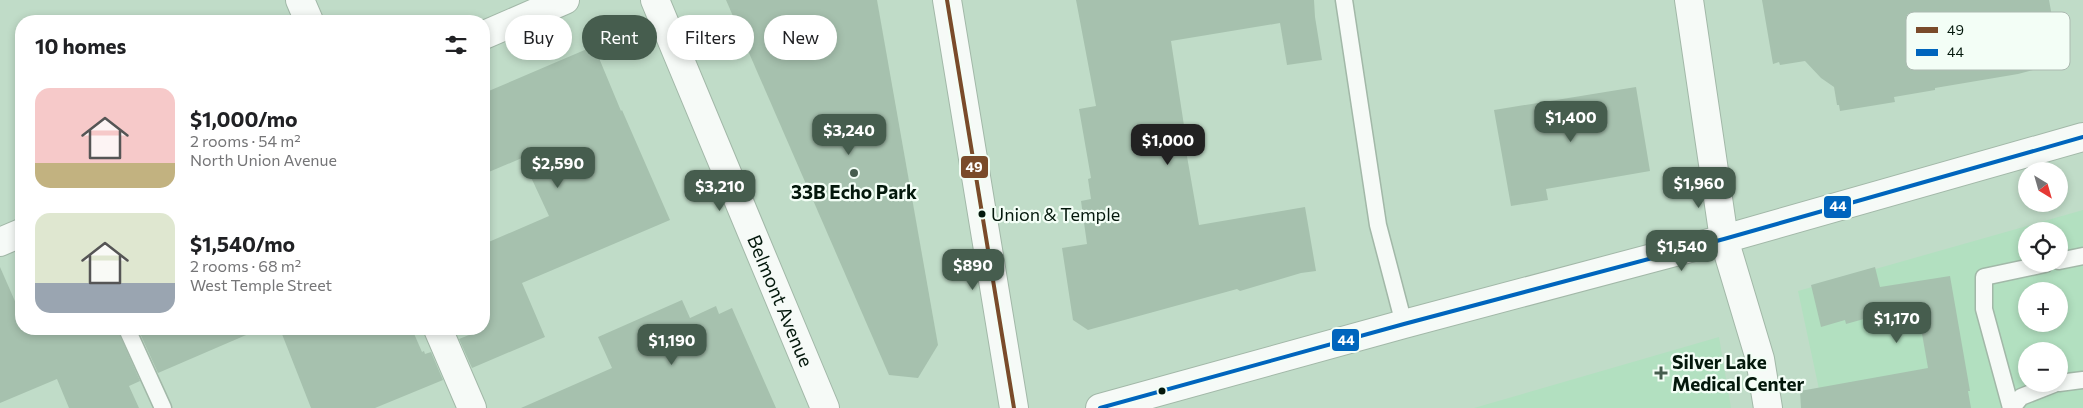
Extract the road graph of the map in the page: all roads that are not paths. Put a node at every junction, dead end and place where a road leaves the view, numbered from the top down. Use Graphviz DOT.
graph roads {
  1 [pos="300,0"];
  2 [pos="565,0"];
  3 [pos="655,0"];
  4 [pos="947,0"];
  5 [pos="1344,0"];
  6 [pos="1689,0"];
  7 [pos="306,15"];
  8 [pos="490,32"];
  9 [pos="2083,137"];
  10 [pos="15,236"];
  11 [pos="1724,239"];
  12 [pos="0,242"];
  13 [pos="2083,256"];
  14 [pos="2068,259"];
  15 [pos="2018,270"];
  16 [pos="1404,324"];
  17 [pos="130,335"];
  18 [pos="441,335"];
  19 [pos="2083,380"];
  20 [pos="2068,382"];
  21 [pos="2034,392"];
  22 [pos="163,408"];
  23 [pos="472,408"];
  24 [pos="825,408"];
  25 [pos="1014,408"];
  26 [pos="1100,408"];
  27 [pos="1768,408"];
  28 [pos="2012,408"];
  1 -- 7 [label="street"];
  2 -- 8 [label="street"];
  3 -- 24 [label="street, Belmont Avenue"];
  4 -- 25 [label="street"];
  5 -- 16 [label="lane"];
  6 -- 11 [label="street"];
  9 -- 11 [label="street"];
  10 -- 12 [label="street"];
  11 -- 16 [label="street"];
  11 -- 27 [label="street"];
  13 -- 14 [label="lane"];
  15 -- 28 [label="lane"];
  16 -- 26 [label="street"];
  17 -- 22 [label="lane"];
  18 -- 23 [label="street"];
  19 -- 20 [label="lane"];
  21 -- 28 [label="lane"];
}
